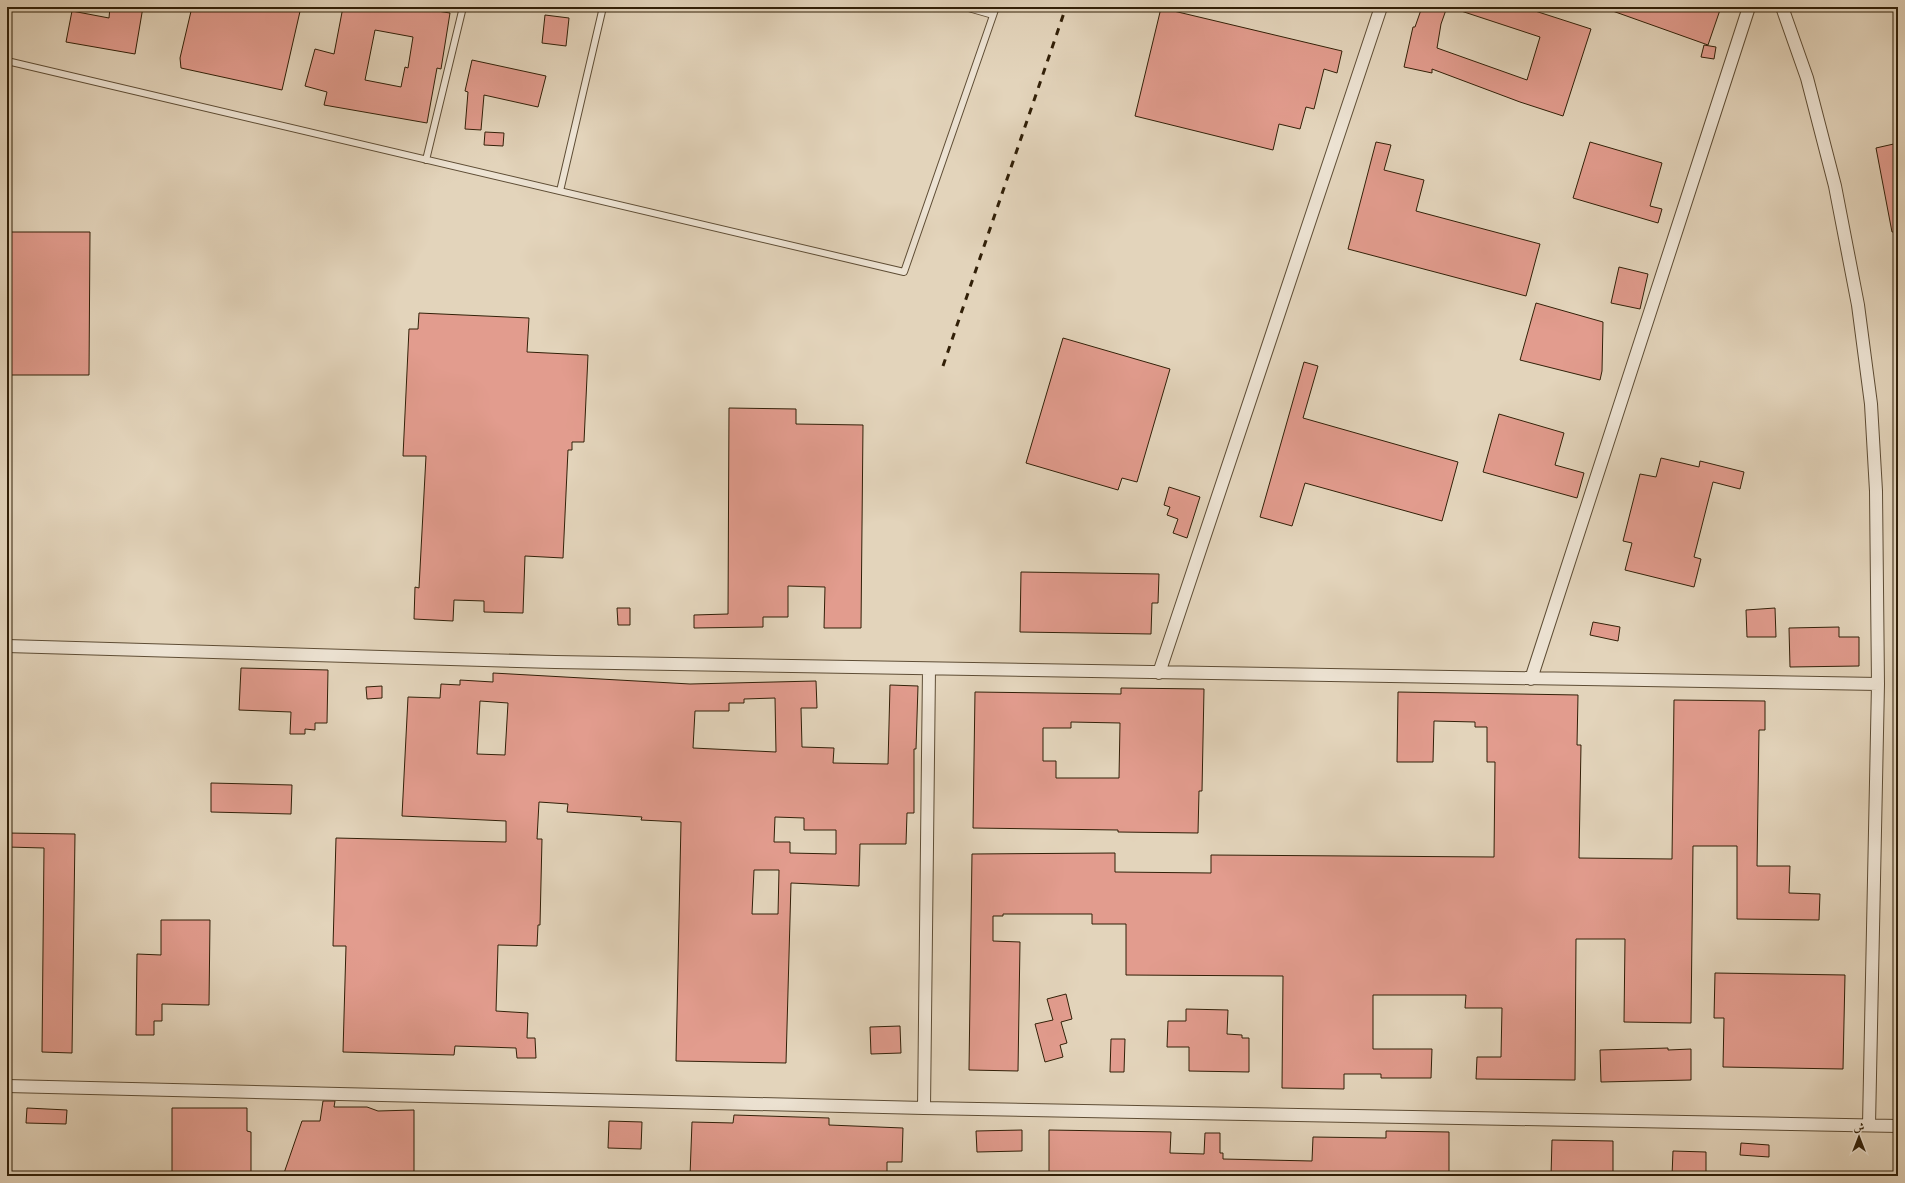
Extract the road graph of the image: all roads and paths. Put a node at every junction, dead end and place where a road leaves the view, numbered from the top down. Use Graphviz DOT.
graph roads {
  1 [pos="462,7"];
  2 [pos="603,7"];
  3 [pos="965,7"];
  4 [pos="996,7"];
  5 [pos="1381,7"];
  6 [pos="1749,7"];
  7 [pos="1782,7"];
  8 [pos="993,15"];
  9 [pos="7,61"];
  10 [pos="426,160"];
  11 [pos="560,191"];
  12 [pos="7,646"];
  13 [pos="929,669"];
  14 [pos="1159,673"];
  15 [pos="1531,679"];
  16 [pos="1878,684"];
  17 [pos="7,1086"];
  18 [pos="924,1108"];
  19 [pos="1869,1126"];
  20 [pos="1898,1126"];
  1 -- 10 [label="lane"];
  2 -- 11 [label="lane"];
  3 -- 8 [label="lane"];
  4 -- 8 [label="lane"];
  5 -- 14 [label="street"];
  6 -- 15 [label="street"];
  7 -- 16 [label="street"];
  8 -- 11 [label="lane"];
  9 -- 10 [label="lane"];
  10 -- 11 [label="lane"];
  12 -- 13 [label="street"];
  13 -- 14 [label="street"];
  13 -- 18 [label="street"];
  14 -- 15 [label="street"];
  15 -- 16 [label="street"];
  16 -- 19 [label="street"];
  17 -- 18 [label="street"];
  18 -- 19 [label="street"];
  19 -- 20 [label="street"];
}
